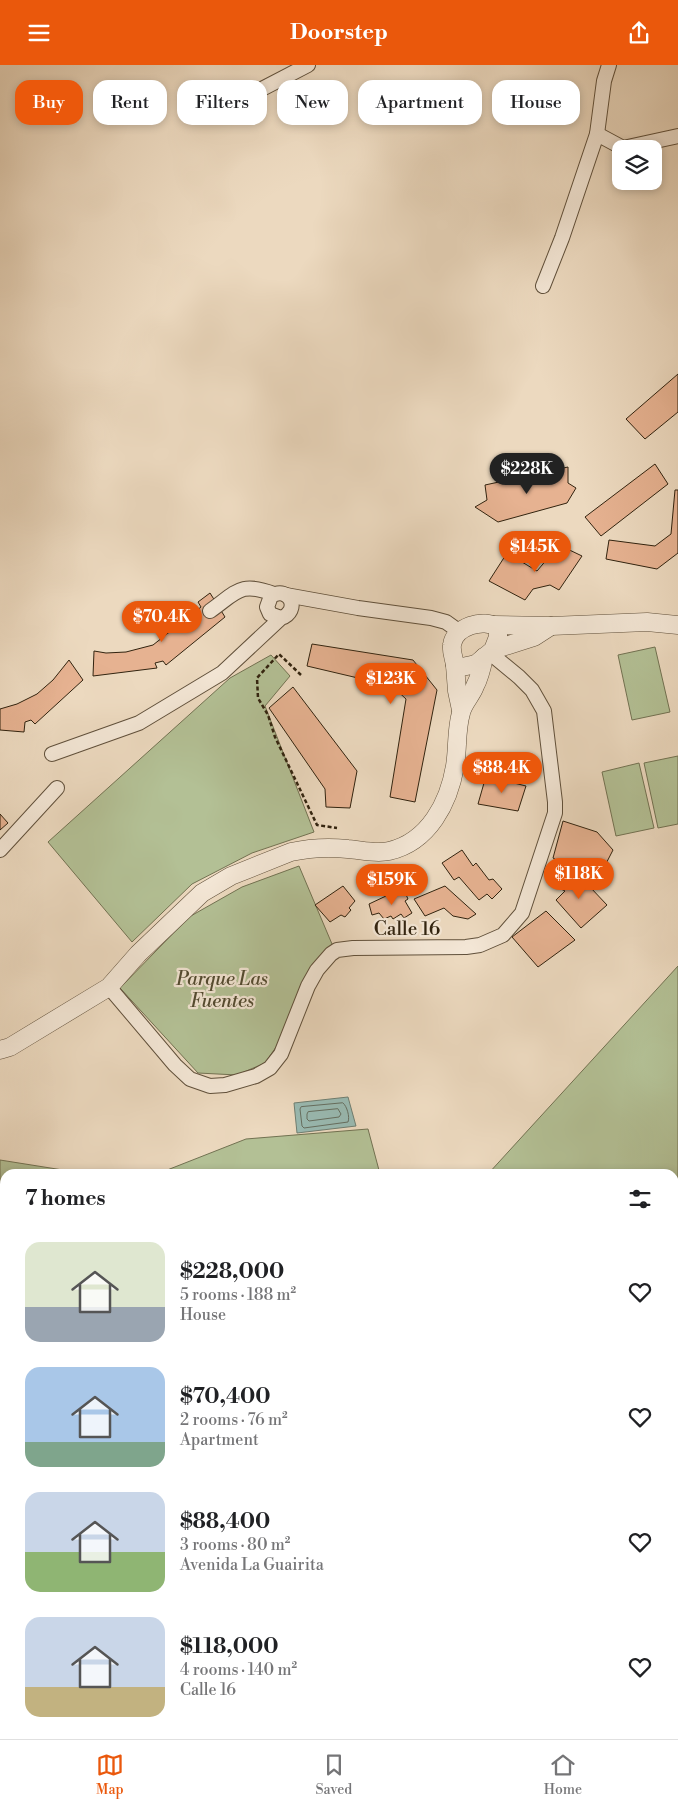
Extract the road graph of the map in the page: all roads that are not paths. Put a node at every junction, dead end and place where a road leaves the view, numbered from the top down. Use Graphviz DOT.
graph roads {
  1 [pos="308,65"];
  2 [pos="608,65"];
  3 [pos="267,86"];
  4 [pos="597,134"];
  5 [pos="678,136"];
  6 [pos="543,286"];
  7 [pos="234,593"];
  8 [pos="280,595"];
  9 [pos="324,602"];
  10 [pos="267,607"];
  11 [pos="210,611"];
  12 [pos="284,616"];
  13 [pos="494,625"];
  14 [pos="678,625"];
  15 [pos="551,626"];
  16 [pos="460,632"];
  17 [pos="489,653"];
  18 [pos="456,665"];
  19 [pos="461,710"];
  20 [pos="52,754"];
  21 [pos="57,788"];
  22 [pos="0,851"];
  23 [pos="109,987"];
  24 [pos="0,1051"];
  1 -- 3 [label="street"];
  2 -- 4 [label="street"];
  4 -- 5 [label="street"];
  4 -- 6 [label="street"];
  7 -- 8 [label="street"];
  7 -- 10 [label="street"];
  7 -- 11 [label="street"];
  8 -- 9 [label="street"];
  8 -- 10 [label="street"];
  8 -- 12 [label="street"];
  9 -- 12 [label="street"];
  9 -- 16 [label="street"];
  10 -- 12 [label="street"];
  12 -- 20 [label="street"];
  13 -- 15 [label="street"];
  13 -- 16 [label="street"];
  13 -- 17 [label="street"];
  14 -- 15 [label="street"];
  15 -- 17 [label="street"];
  16 -- 18 [label="street"];
  17 -- 18 [label="street"];
  17 -- 19 [label="street"];
  17 -- 23 [label="street, Calle 16"];
  18 -- 19 [label="street"];
  19 -- 23 [label="street"];
  21 -- 22 [label="street"];
  23 -- 24 [label="street"];
}
